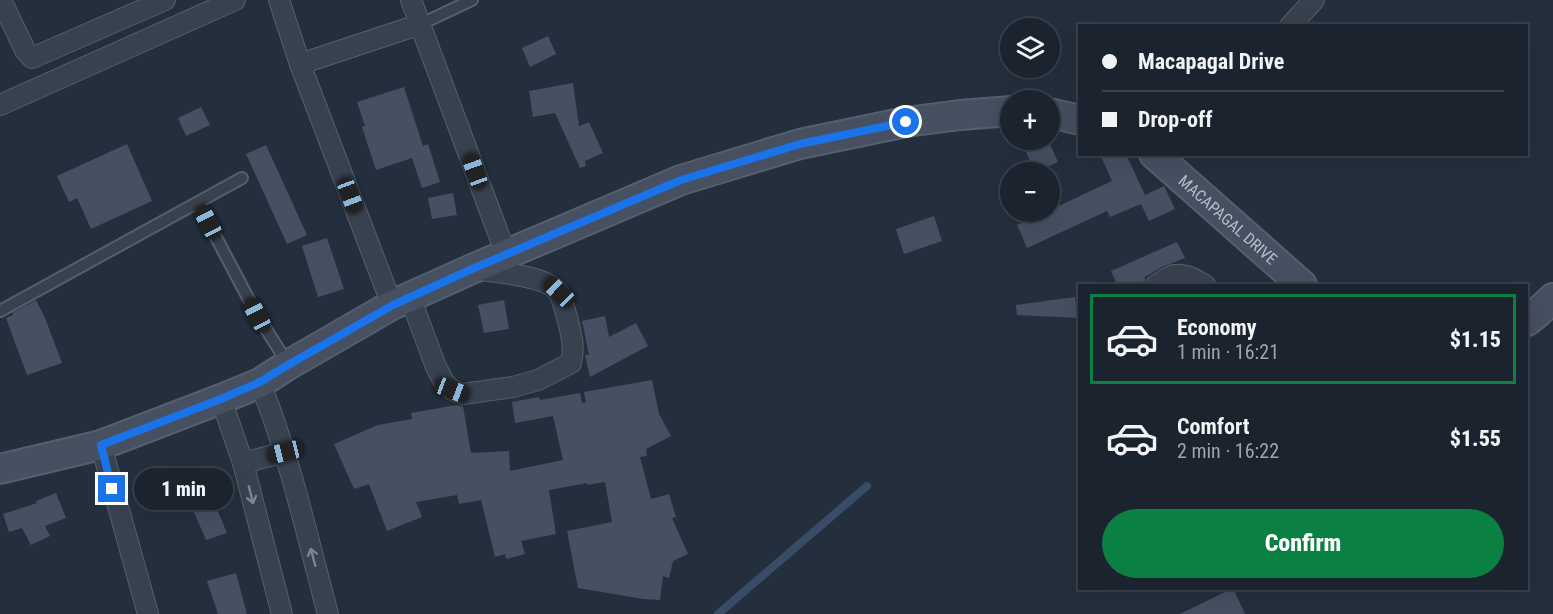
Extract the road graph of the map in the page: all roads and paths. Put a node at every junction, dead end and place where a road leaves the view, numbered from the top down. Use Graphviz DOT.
graph roads {
  1 [pos="1,0"];
  2 [pos="165,0"];
  3 [pos="235,0"];
  4 [pos="279,0"];
  5 [pos="411,0"];
  6 [pos="472,0"];
  7 [pos="1314,0"];
  8 [pos="421,24"];
  9 [pos="1292,24"];
  10 [pos="300,64"];
  11 [pos="0,105"];
  12 [pos="1000,112"];
  13 [pos="1060,115"];
  14 [pos="1078,120"];
  15 [pos="1156,156"];
  16 [pos="242,178"];
  17 [pos="198,203"];
  18 [pos="506,254"];
  19 [pos="472,269"];
  20 [pos="1158,284"];
  21 [pos="1203,284"];
  22 [pos="1301,284"];
  23 [pos="1553,298"];
  24 [pos="401,301"];
  25 [pos="0,311"];
  26 [pos="1528,320"];
  27 [pos="288,365"];
  28 [pos="260,382"];
  29 [pos="221,399"];
  30 [pos="101,445"];
  31 [pos="285,452"];
  32 [pos="243,463"];
  33 [pos="0,469"];
  34 [pos="148,614"];
  35 [pos="282,614"];
  36 [pos="328,614"];
  1 -- 2 [label="street"];
  3 -- 11 [label="street"];
  4 -- 10 [label="street"];
  5 -- 8 [label="street"];
  6 -- 8 [label="lane"];
  7 -- 9 [label="street"];
  8 -- 10 [label="street"];
  8 -- 18 [label="street"];
  10 -- 24 [label="street"];
  12 -- 18 [label="main road"];
  13 -- 14 [label="main road"];
  15 -- 22 [label="main road, MACAPAGAL DRIVE"];
  16 -- 17 [label="lane"];
  17 -- 25 [label="lane"];
  17 -- 27 [label="lane"];
  18 -- 19 [label="main road"];
  19 -- 24 [label="main road"];
  19 -- 24 [label="street"];
  20 -- 21 [label="street"];
  23 -- 26 [label="main road"];
  24 -- 27 [label="main road"];
  27 -- 28 [label="main road"];
  28 -- 29 [label="main road"];
  28 -- 31 [label="street"];
  29 -- 30 [label="main road"];
  29 -- 32 [label="street"];
  30 -- 33 [label="main road"];
  30 -- 34 [label="street"];
  31 -- 32 [label="street"];
  36 -- 31 [label="street, one-way"];
  32 -- 35 [label="street, one-way"];
}
